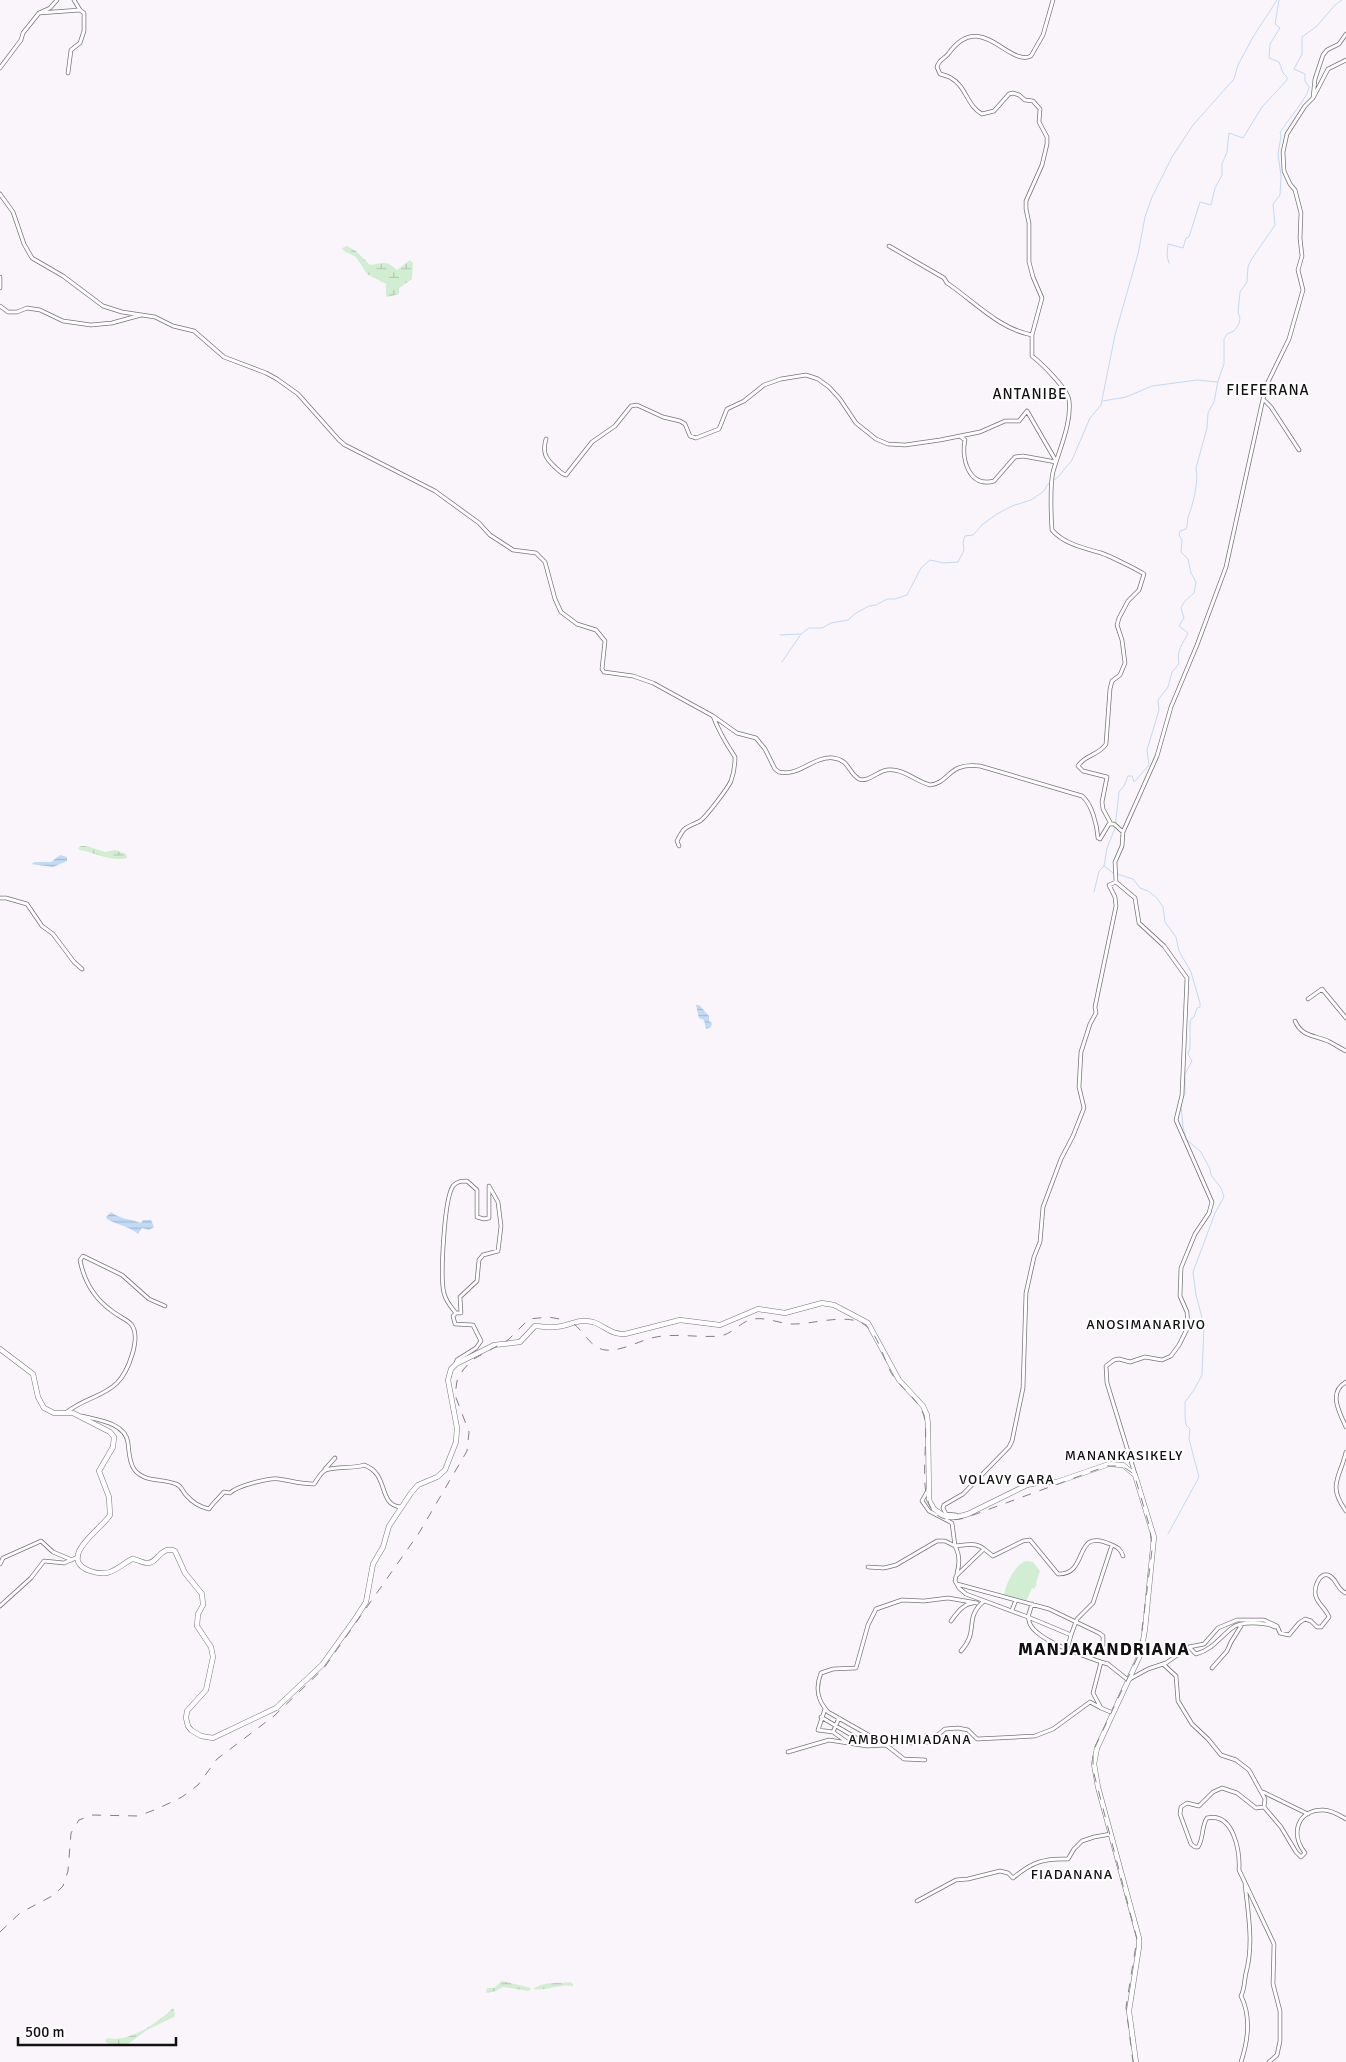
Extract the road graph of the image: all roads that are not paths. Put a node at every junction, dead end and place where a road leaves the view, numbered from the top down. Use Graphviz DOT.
graph roads {
  1 [pos="57,0"];
  2 [pos="74,0"];
  3 [pos="1053,0"];
  4 [pos="80,10"];
  5 [pos="39,13"];
  6 [pos="1346,34"];
  7 [pos="1346,60"];
  8 [pos="0,68"];
  9 [pos="68,72"];
  10 [pos="1313,98"];
  11 [pos="0,194"];
  12 [pos="888,246"];
  13 [pos="0,277"];
  14 [pos="0,288"];
  15 [pos="0,306"];
  16 [pos="144,314"];
  17 [pos="1032,335"];
  18 [pos="1263,399"];
  19 [pos="960,436"];
  20 [pos="546,439"];
  21 [pos="1299,450"];
  22 [pos="1057,461"];
  23 [pos="713,716"];
  24 [pos="1113,824"];
  25 [pos="1122,832"];
  26 [pos="679,846"];
  27 [pos="1115,880"];
  28 [pos="0,898"];
  29 [pos="82,969"];
  30 [pos="1308,999"];
  31 [pos="1346,1018"];
  32 [pos="1295,1021"];
  33 [pos="1346,1051"];
  34 [pos="165,1306"];
  35 [pos="456,1313"];
  36 [pos="0,1349"];
  37 [pos="456,1364"];
  38 [pos="1346,1382"];
  39 [pos="67,1413"];
  40 [pos="74,1414"];
  41 [pos="1346,1427"];
  42 [pos="1346,1452"];
  43 [pos="334,1458"];
  44 [pos="325,1470"];
  45 [pos="1135,1475"];
  46 [pos="928,1490"];
  47 [pos="401,1507"];
  48 [pos="1346,1511"];
  49 [pos="957,1518"];
  50 [pos="1112,1544"];
  51 [pos="955,1546"];
  52 [pos="984,1549"];
  53 [pos="78,1556"];
  54 [pos="1123,1556"];
  55 [pos="72,1561"];
  56 [pos="0,1564"];
  57 [pos="868,1567"];
  58 [pos="956,1576"];
  59 [pos="956,1584"];
  60 [pos="1346,1593"];
  61 [pos="985,1600"];
  62 [pos="1016,1600"];
  63 [pos="977,1603"];
  64 [pos="1032,1604"];
  65 [pos="0,1606"];
  66 [pos="1012,1610"];
  67 [pos="1028,1617"];
  68 [pos="951,1621"];
  69 [pos="1076,1622"];
  70 [pos="1244,1625"];
  71 [pos="1277,1629"];
  72 [pos="1071,1635"];
  73 [pos="1189,1647"];
  74 [pos="1067,1650"];
  75 [pos="961,1651"];
  76 [pos="1090,1658"];
  77 [pos="1101,1662"];
  78 [pos="1163,1664"];
  79 [pos="1212,1668"];
  80 [pos="1128,1680"];
  81 [pos="1100,1708"];
  82 [pos="825,1709"];
  83 [pos="1114,1713"];
  84 [pos="821,1717"];
  85 [pos="839,1718"];
  86 [pos="836,1725"];
  87 [pos="855,1728"];
  88 [pos="833,1732"];
  89 [pos="853,1736"];
  90 [pos="847,1742"];
  91 [pos="877,1745"];
  92 [pos="886,1745"];
  93 [pos="788,1752"];
  94 [pos="925,1760"];
  95 [pos="1262,1792"];
  96 [pos="1264,1807"];
  97 [pos="1308,1814"];
  98 [pos="1346,1819"];
  99 [pos="1111,1834"];
  100 [pos="1245,1880"];
  101 [pos="917,1902"];
  102 [pos="1136,2062"];
  103 [pos="1241,2062"];
  104 [pos="1269,2062"];
  1 -- 5 [label="street"];
  2 -- 4 [label="street"];
  3 -- 17 [label="street"];
  4 -- 5 [label="street"];
  4 -- 9 [label="street"];
  5 -- 8 [label="street"];
  6 -- 10 [label="street"];
  7 -- 10 [label="street"];
  10 -- 18 [label="street"];
  11 -- 16 [label="street"];
  12 -- 17 [label="street"];
  13 -- 14 [label="street"];
  15 -- 16 [label="street"];
  16 -- 23 [label="street"];
  17 -- 22 [label="street"];
  18 -- 21 [label="street"];
  18 -- 25 [label="street"];
  19 -- 20 [label="street"];
  19 -- 22 [label="street"];
  19 -- 22 [label="street"];
  22 -- 24 [label="street"];
  23 -- 24 [label="street"];
  23 -- 26 [label="street"];
  24 -- 25 [label="street"];
  25 -- 27 [label="street"];
  27 -- 45 [label="street"];
  27 -- 49 [label="street"];
  28 -- 29 [label="street"];
  30 -- 31 [label="street"];
  32 -- 33 [label="street"];
  34 -- 39 [label="street"];
  35 -- 35 [label="street"];
  35 -- 37 [label="street"];
  36 -- 39 [label="main road"];
  37 -- 46 [label="main road"];
  37 -- 47 [label="main road"];
  38 -- 41 [label="street"];
  39 -- 40 [label="main road"];
  40 -- 44 [label="street"];
  40 -- 53 [label="main road"];
  42 -- 48 [label="street"];
  43 -- 44 [label="street"];
  44 -- 47 [label="street"];
  45 -- 49 [label="main road"];
  45 -- 80 [label="main road"];
  46 -- 49 [label="main road"];
  46 -- 51 [label="street"];
  47 -- 53 [label="main road"];
  50 -- 52 [label="street"];
  50 -- 54 [label="street"];
  50 -- 69 [label="street"];
  51 -- 52 [label="street"];
  51 -- 57 [label="street"];
  51 -- 58 [label="street"];
  52 -- 58 [label="street"];
  53 -- 55 [label="street"];
  55 -- 56 [label="street"];
  55 -- 65 [label="street"];
  58 -- 59 [label="street"];
  59 -- 61 [label="street"];
  59 -- 62 [label="street"];
  60 -- 71 [label="street"];
  61 -- 63 [label="street"];
  61 -- 66 [label="street"];
  61 -- 75 [label="street"];
  62 -- 64 [label="street"];
  62 -- 66 [label="street"];
  63 -- 68 [label="street"];
  63 -- 82 [label="street"];
  64 -- 67 [label="street"];
  64 -- 69 [label="street"];
  66 -- 67 [label="street"];
  67 -- 72 [label="street"];
  67 -- 74 [label="street"];
  69 -- 72 [label="street"];
  69 -- 76 [label="street"];
  70 -- 71 [label="street"];
  70 -- 73 [label="street"];
  70 -- 79 [label="street"];
  71 -- 73 [label="street"];
  72 -- 74 [label="street"];
  73 -- 78 [label="street"];
  74 -- 76 [label="street"];
  76 -- 77 [label="street"];
  77 -- 80 [label="street"];
  77 -- 81 [label="street"];
  78 -- 80 [label="street"];
  78 -- 95 [label="street"];
  80 -- 83 [label="main road"];
  81 -- 83 [label="street"];
  81 -- 92 [label="street"];
  82 -- 84 [label="street"];
  82 -- 85 [label="street"];
  83 -- 99 [label="main road"];
  84 -- 86 [label="street"];
  84 -- 88 [label="street"];
  85 -- 86 [label="street"];
  85 -- 87 [label="street"];
  86 -- 88 [label="street"];
  86 -- 89 [label="street"];
  87 -- 89 [label="street"];
  87 -- 92 [label="street"];
  88 -- 90 [label="street"];
  89 -- 91 [label="street"];
  90 -- 91 [label="street"];
  90 -- 93 [label="street"];
  91 -- 92 [label="street"];
  92 -- 94 [label="street"];
  95 -- 96 [label="street"];
  95 -- 97 [label="street"];
  96 -- 97 [label="street"];
  96 -- 100 [label="street"];
  97 -- 98 [label="street"];
  99 -- 101 [label="street"];
  99 -- 102 [label="main road"];
  100 -- 103 [label="street"];
  100 -- 104 [label="street"];
}
